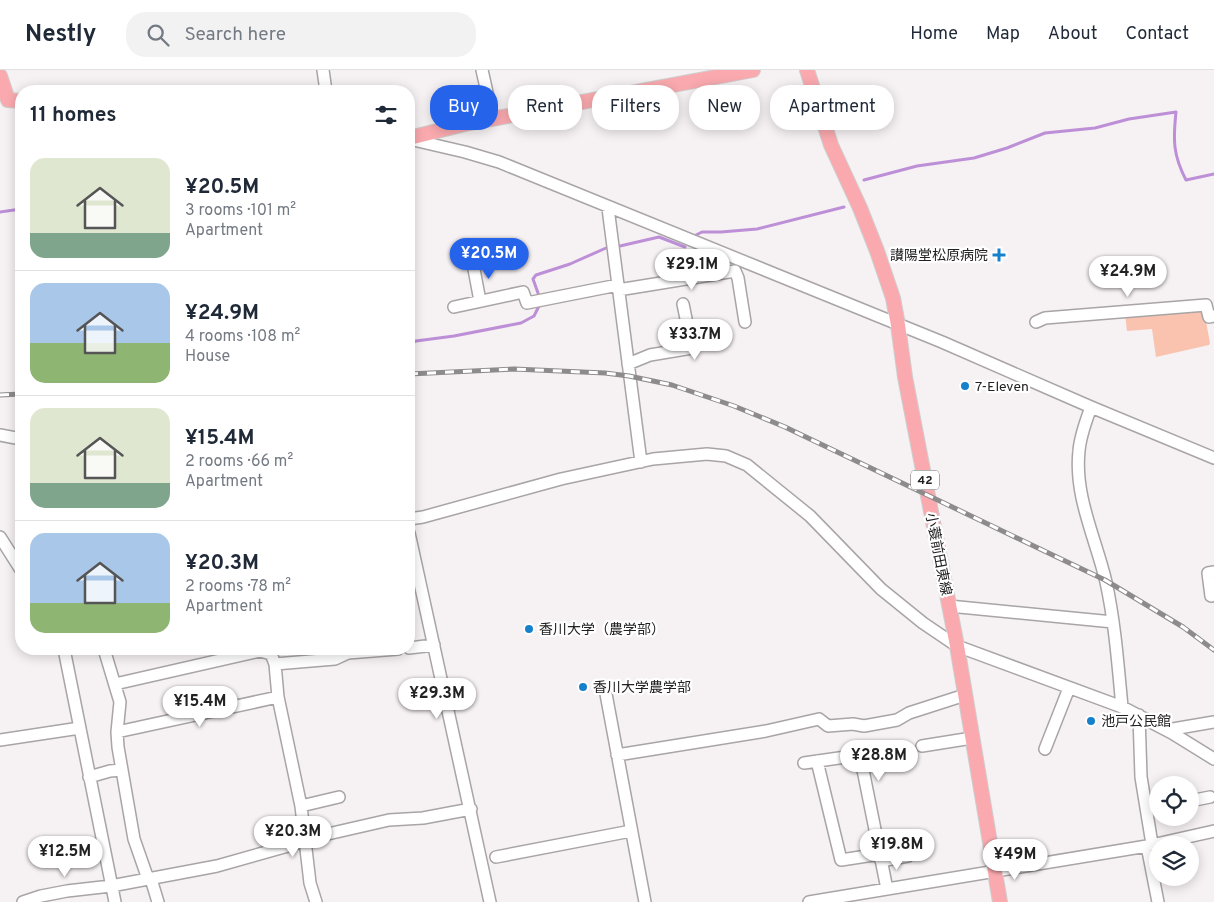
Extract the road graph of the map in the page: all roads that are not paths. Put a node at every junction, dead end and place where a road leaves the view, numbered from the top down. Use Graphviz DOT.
graph roads {
  1 [pos="322,70"];
  2 [pos="482,70"];
  3 [pos="753,70"];
  4 [pos="807,70"];
  5 [pos="0,76"];
  6 [pos="325,85"];
  7 [pos="485,85"];
  8 [pos="10,100"];
  9 [pos="498,118"];
  10 [pos="444,130"];
  11 [pos="415,137"];
  12 [pos="415,140"];
  13 [pos="608,208"];
  14 [pos="473,264"];
  15 [pos="736,265"];
  16 [pos="618,287"];
  17 [pos="480,301"];
  18 [pos="683,304"];
  19 [pos="454,307"];
  20 [pos="1214,316"];
  21 [pos="745,322"];
  22 [pos="1036,322"];
  23 [pos="898,325"];
  24 [pos="628,364"];
  25 [pos="1091,407"];
  26 [pos="0,435"];
  27 [pos="15,438"];
  28 [pos="1214,458"];
  29 [pos="641,462"];
  30 [pos="415,518"];
  31 [pos="0,537"];
  32 [pos="415,560"];
  33 [pos="15,561"];
  34 [pos="1214,572"];
  35 [pos="1214,595"];
  36 [pos="949,606"];
  37 [pos="1113,622"];
  38 [pos="434,645"];
  39 [pos="957,646"];
  40 [pos="415,647"];
  41 [pos="65,655"];
  42 [pos="106,655"];
  43 [pos="246,655"];
  44 [pos="271,655"];
  45 [pos="344,655"];
  46 [pos="275,664"];
  47 [pos="115,684"];
  48 [pos="1070,688"];
  49 [pos="606,694"];
  50 [pos="965,695"];
  51 [pos="278,697"];
  52 [pos="1122,707"];
  53 [pos="1139,715"];
  54 [pos="1214,722"];
  55 [pos="80,728"];
  56 [pos="1167,730"];
  57 [pos="117,732"];
  58 [pos="972,738"];
  59 [pos="0,740"];
  60 [pos="922,746"];
  61 [pos="1045,749"];
  62 [pos="617,755"];
  63 [pos="1214,759"];
  64 [pos="816,761"];
  65 [pos="804,763"];
  66 [pos="122,770"];
  67 [pos="89,777"];
  68 [pos="339,797"];
  69 [pos="1210,797"];
  70 [pos="1199,800"];
  71 [pos="1149,801"];
  72 [pos="301,806"];
  73 [pos="471,809"];
  74 [pos="631,831"];
  75 [pos="1214,831"];
  76 [pos="1191,836"];
  77 [pos="306,839"];
  78 [pos="1149,845"];
  79 [pos="908,856"];
  80 [pos="496,857"];
  81 [pos="881,857"];
  82 [pos="994,871"];
  83 [pos="150,879"];
  84 [pos="111,886"];
  85 [pos="1156,886"];
  86 [pos="887,889"];
  87 [pos="861,898"];
  88 [pos="23,902"];
  89 [pos="115,902"];
  90 [pos="158,902"];
  91 [pos="316,902"];
  92 [pos="490,902"];
  93 [pos="644,902"];
  94 [pos="809,902"];
  95 [pos="1000,902"];
  96 [pos="1158,902"];
  1 -- 6 [label="street"];
  2 -- 7 [label="street"];
  3 -- 9 [label="main road"];
  4 -- 23 [label="main road, 小蓑前田東線 / 42"];
  5 -- 8 [label="main road"];
  10 -- 11 [label="main road"];
  12 -- 13 [label="street"];
  13 -- 15 [label="street"];
  13 -- 16 [label="street"];
  14 -- 17 [label="street"];
  15 -- 16 [label="street"];
  15 -- 21 [label="street"];
  15 -- 23 [label="street"];
  16 -- 17 [label="street"];
  16 -- 24 [label="street"];
  17 -- 19 [label="street"];
  18 -- 24 [label="street"];
  20 -- 22 [label="street"];
  23 -- 25 [label="street"];
  23 -- 36 [label="main road, 小蓑前田東線 / 42"];
  24 -- 29 [label="street"];
  25 -- 28 [label="street"];
  25 -- 37 [label="street"];
  26 -- 27 [label="street"];
  29 -- 30 [label="street"];
  29 -- 39 [label="street"];
  31 -- 33 [label="street"];
  32 -- 38 [label="street"];
  34 -- 35 [label="street"];
  36 -- 37 [label="street"];
  36 -- 39 [label="main road, 小蓑前田東線 / 42"];
  37 -- 52 [label="street"];
  38 -- 40 [label="street"];
  38 -- 73 [label="street"];
  39 -- 48 [label="street"];
  39 -- 50 [label="main road, 小蓑前田東線 / 42"];
  41 -- 55 [label="street"];
  42 -- 47 [label="street"];
  43 -- 47 [label="street"];
  44 -- 46 [label="street"];
  45 -- 46 [label="street"];
  46 -- 51 [label="street"];
  47 -- 57 [label="street"];
  48 -- 52 [label="street"];
  48 -- 61 [label="street"];
  49 -- 62 [label="street"];
  50 -- 58 [label="main road, 小蓑前田東線 / 42"];
  50 -- 62 [label="street"];
  51 -- 57 [label="street"];
  51 -- 72 [label="street"];
  52 -- 53 [label="street"];
  53 -- 56 [label="street"];
  53 -- 71 [label="street"];
  54 -- 56 [label="street"];
  55 -- 59 [label="street"];
  55 -- 67 [label="street"];
  56 -- 63 [label="street"];
  57 -- 66 [label="street"];
  58 -- 60 [label="street"];
  58 -- 82 [label="main road, 小蓑前田東線 / 42"];
  62 -- 74 [label="street"];
  64 -- 65 [label="street"];
  64 -- 81 [label="street"];
  64 -- 81 [label="street"];
  66 -- 67 [label="street"];
  66 -- 83 [label="street"];
  67 -- 84 [label="street"];
  68 -- 72 [label="street"];
  69 -- 70 [label="street"];
  72 -- 77 [label="street"];
  73 -- 77 [label="street"];
  73 -- 92 [label="street"];
  74 -- 80 [label="street"];
  74 -- 93 [label="street"];
  75 -- 76 [label="street"];
  77 -- 83 [label="street"];
  77 -- 91 [label="street"];
  78 -- 82 [label="street"];
  79 -- 81 [label="street"];
  81 -- 86 [label="street"];
  82 -- 86 [label="street"];
  82 -- 95 [label="main road, 小蓑前田東線 / 42"];
  83 -- 84 [label="street"];
  83 -- 90 [label="street"];
  84 -- 88 [label="street"];
  84 -- 89 [label="street"];
  85 -- 96 [label="street"];
  86 -- 87 [label="street"];
  87 -- 94 [label="street"];
}
